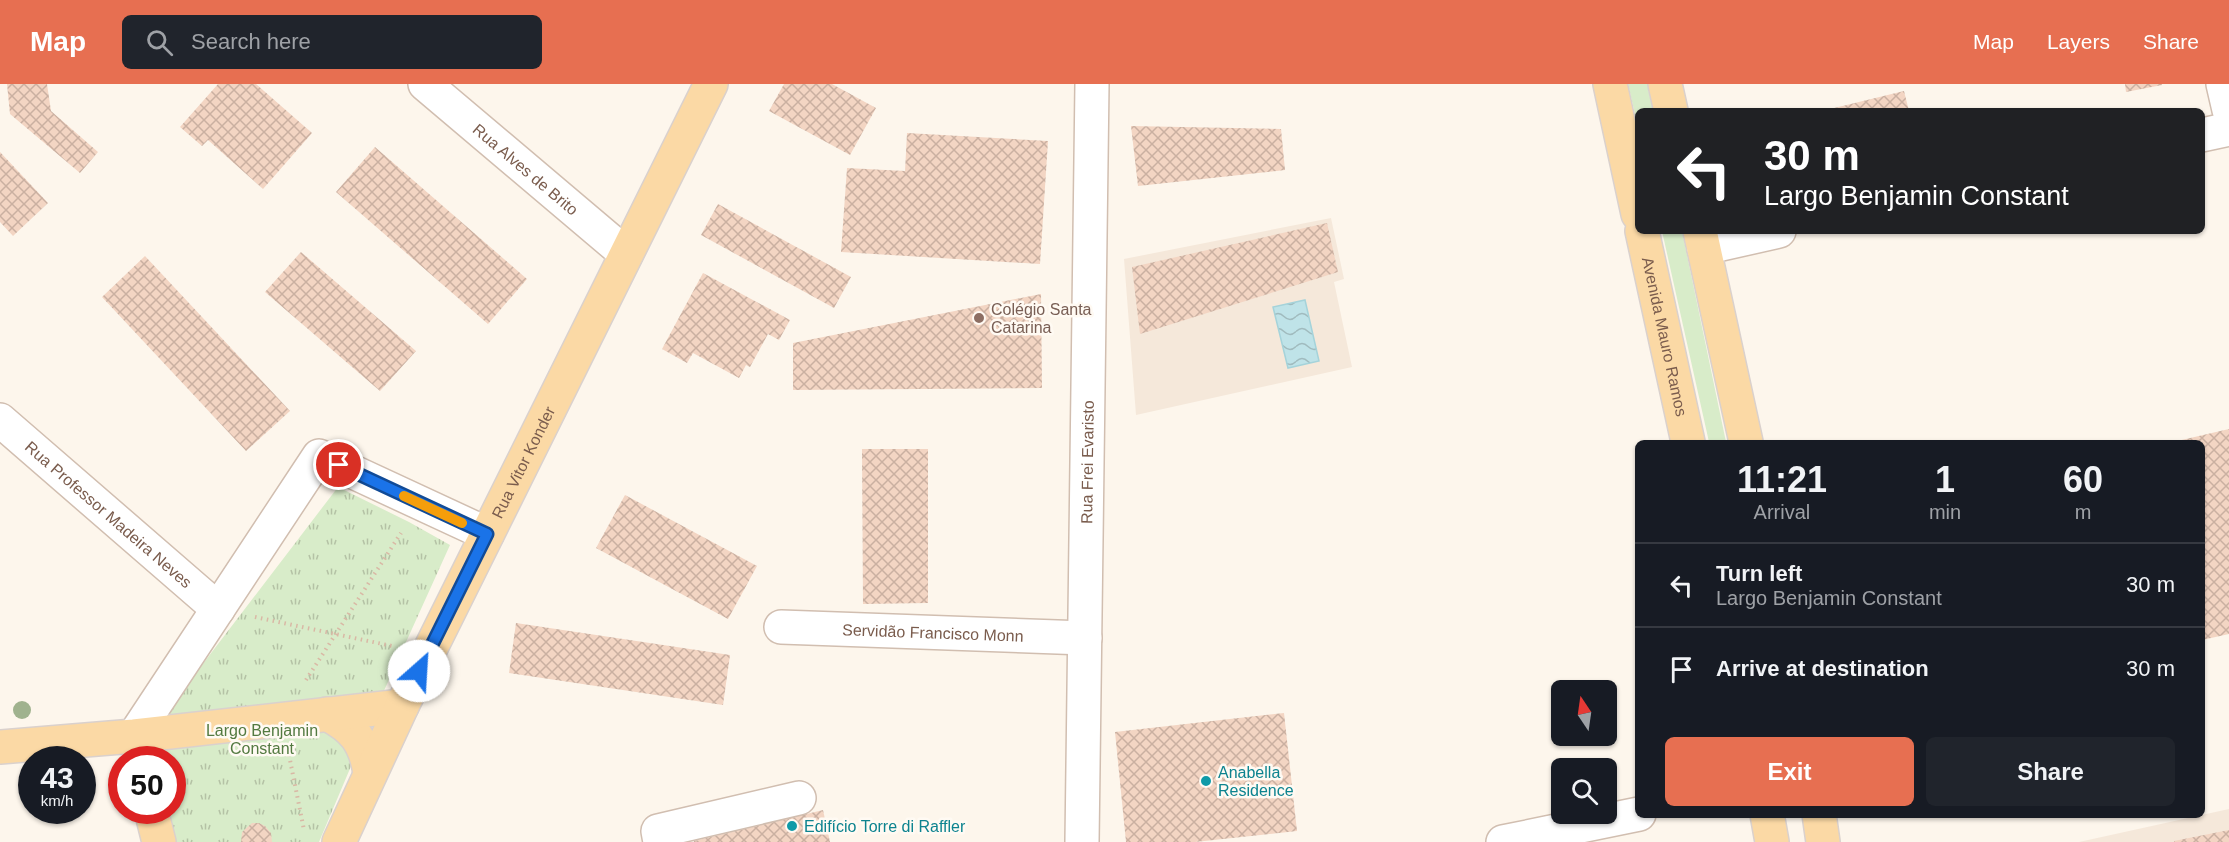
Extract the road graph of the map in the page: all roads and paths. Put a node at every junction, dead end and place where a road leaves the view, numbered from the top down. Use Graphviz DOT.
graph roads {
  1 [pos="424,84"];
  2 [pos="711,84"];
  3 [pos="1092,84"];
  4 [pos="1610,84"];
  5 [pos="1665,84"];
  6 [pos="2223,84"];
  7 [pos="1670,108"];
  8 [pos="2229,110"];
  9 [pos="2229,129"];
  10 [pos="2205,134"];
  11 [pos="1635,200"];
  12 [pos="1643,234"];
  13 [pos="1750,234"];
  14 [pos="1702,239"];
  15 [pos="626,254"];
  16 [pos="0,420"];
  17 [pos="1688,440"];
  18 [pos="1746,440"];
  19 [pos="420,504"];
  20 [pos="487,534"];
  21 [pos="218,609"];
  22 [pos="781,627"];
  23 [pos="335,633"];
  24 [pos="1085,638"];
  25 [pos="427,653"];
  26 [pos="402,706"];
  27 [pos="327,714"];
  28 [pos="281,719"];
  29 [pos="137,746"];
  30 [pos="141,746"];
  31 [pos="0,747"];
  32 [pos="108,747"];
  33 [pos="370,773"];
  34 [pos="800,798"];
  35 [pos="1635,815"];
  36 [pos="1768,818"];
  37 [pos="1820,818"];
  38 [pos="154,824"];
  39 [pos="305,831"];
  40 [pos="159,842"];
  41 [pos="339,842"];
  42 [pos="660,842"];
  43 [pos="1082,842"];
  44 [pos="1503,842"];
  45 [pos="1772,842"];
  46 [pos="1823,842"];
  1 -- 15 [label="street, Rua Alves de Brito"];
  2 -- 15 [label="main road, Rua Vitor Konder"];
  3 -- 24 [label="street, Rua Frei Evaristo"];
  4 -- 11 [label="main road"];
  5 -- 7 [label="main road"];
  6 -- 8 [label="street"];
  9 -- 10 [label="street"];
  12 -- 17 [label="main road, Avenida Mauro Ramos"];
  13 -- 14 [label="street"];
  14 -- 18 [label="main road"];
  15 -- 20 [label="main road, Rua Vitor Konder"];
  16 -- 21 [label="street, Rua Professor Madeira Neves"];
  19 -- 20 [label="street"];
  19 -- 21 [label="street"];
  19 -- 23 [label="path"];
  20 -- 25 [label="main road, Rua Vitor Konder"];
  21 -- 23 [label="path"];
  21 -- 29 [label="street"];
  22 -- 24 [label="street, Servidão Francisco Monn"];
  23 -- 25 [label="path"];
  23 -- 28 [label="path"];
  24 -- 43 [label="street, Rua Frei Evaristo"];
  25 -- 26 [label="main road, Rua Vitor Konder"];
  26 -- 27 [label="main road"];
  26 -- 33 [label="main road, Rua Vitor Konder"];
  27 -- 28 [label="main road"];
  27 -- 33 [label="main road"];
  28 -- 30 [label="main road"];
  28 -- 39 [label="path"];
  31 -- 32 [label="main road"];
  33 -- 41 [label="main road, Rua Vitor Konder"];
  34 -- 42 [label="street"];
  35 -- 44 [label="street"];
  36 -- 45 [label="main road"];
  37 -- 46 [label="main road"];
  38 -- 40 [label="main road"];
}
